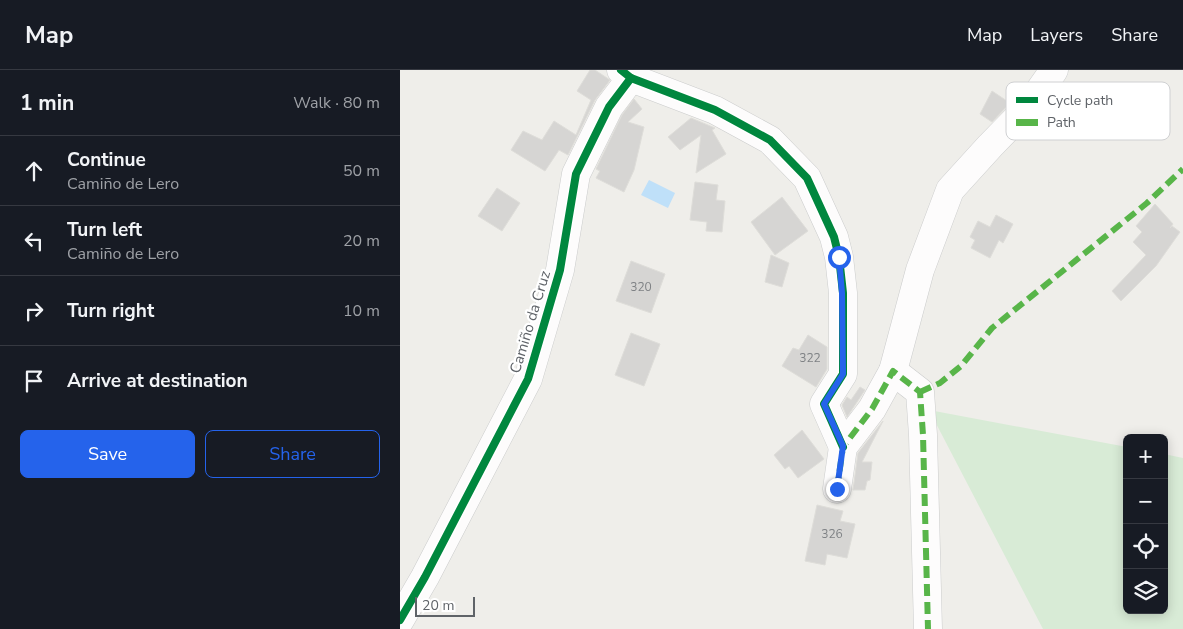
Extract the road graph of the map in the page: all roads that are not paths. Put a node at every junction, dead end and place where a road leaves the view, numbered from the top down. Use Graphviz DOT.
graph roads {
  1 [pos="1054,70"];
  2 [pos="626,74"];
  3 [pos="1046,82"];
  4 [pos="1006,130"];
  5 [pos="893,371"];
  6 [pos="843,446"];
  7 [pos="837,489"];
  8 [pos="927,588"];
  9 [pos="400,620"];
  10 [pos="928,629"];
  11 [pos="945,629"];
  1 -- 3 [label="street"];
  2 -- 6 [label="street"];
  2 -- 9 [label="street, Camiño da Cruz"];
  4 -- 5 [label="street"];
  5 -- 6 [label="street"];
  5 -- 8 [label="street"];
  6 -- 7 [label="street"];
  8 -- 10 [label="street"];
  8 -- 11 [label="street"];
}
